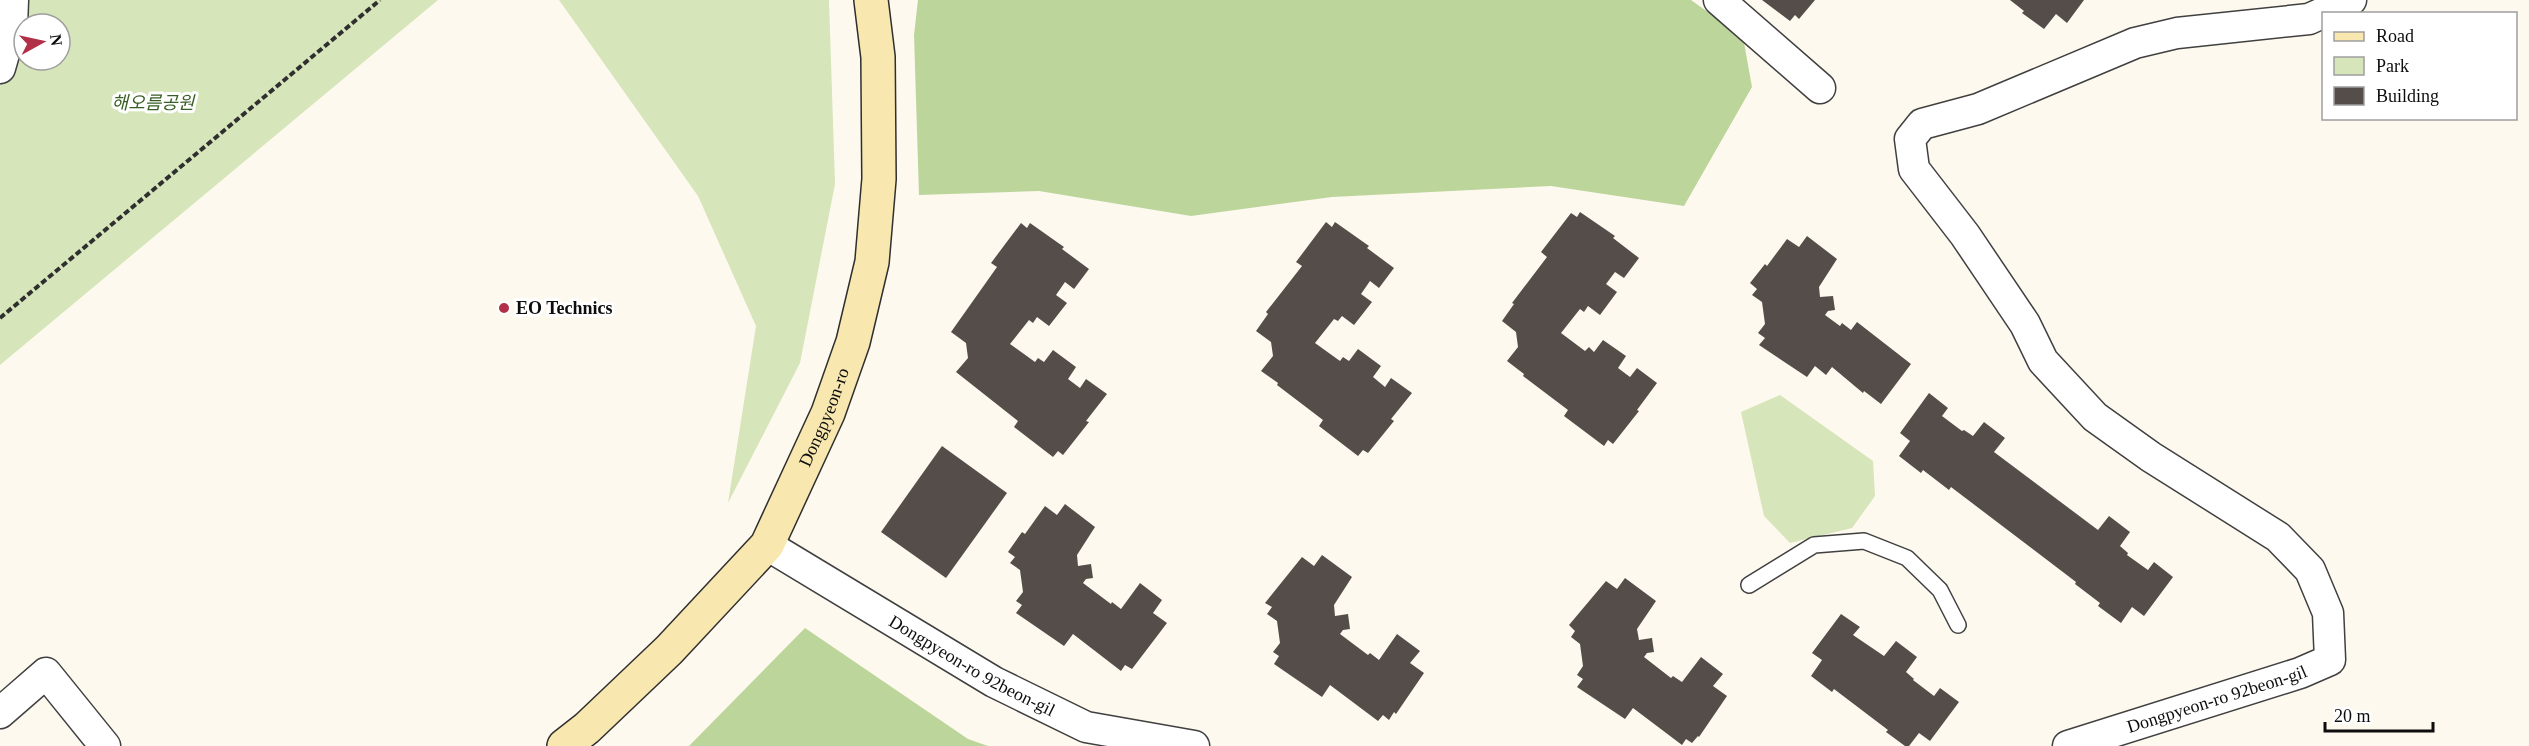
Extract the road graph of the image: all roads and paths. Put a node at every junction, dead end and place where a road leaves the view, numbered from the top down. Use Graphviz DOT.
graph roads {
  1 [pos="13,0"];
  2 [pos="380,0"];
  3 [pos="871,0"];
  4 [pos="1719,0"];
  5 [pos="2351,0"];
  6 [pos="2324,12"];
  7 [pos="2322,13"];
  8 [pos="0,68"];
  9 [pos="1820,88"];
  10 [pos="0,318"];
  11 [pos="766,545"];
  12 [pos="1749,585"];
  13 [pos="1958,625"];
  14 [pos="0,713"];
  15 [pos="105,746"];
  16 [pos="564,746"];
  17 [pos="1194,746"];
  18 [pos="2068,746"];
  1 -- 8 [label="street"];
  2 -- 10 [label="path"];
  3 -- 11 [label="street, Dongpyeon-ro"];
  4 -- 9 [label="street"];
  5 -- 6 [label="street, Dongpyeon-ro 92beon-gil"];
  7 -- 18 [label="street, Dongpyeon-ro 92beon-gil"];
  11 -- 16 [label="street, Dongpyeon-ro"];
  11 -- 17 [label="street, Dongpyeon-ro 92beon-gil"];
  12 -- 13 [label="lane"];
  14 -- 15 [label="street"];
}
